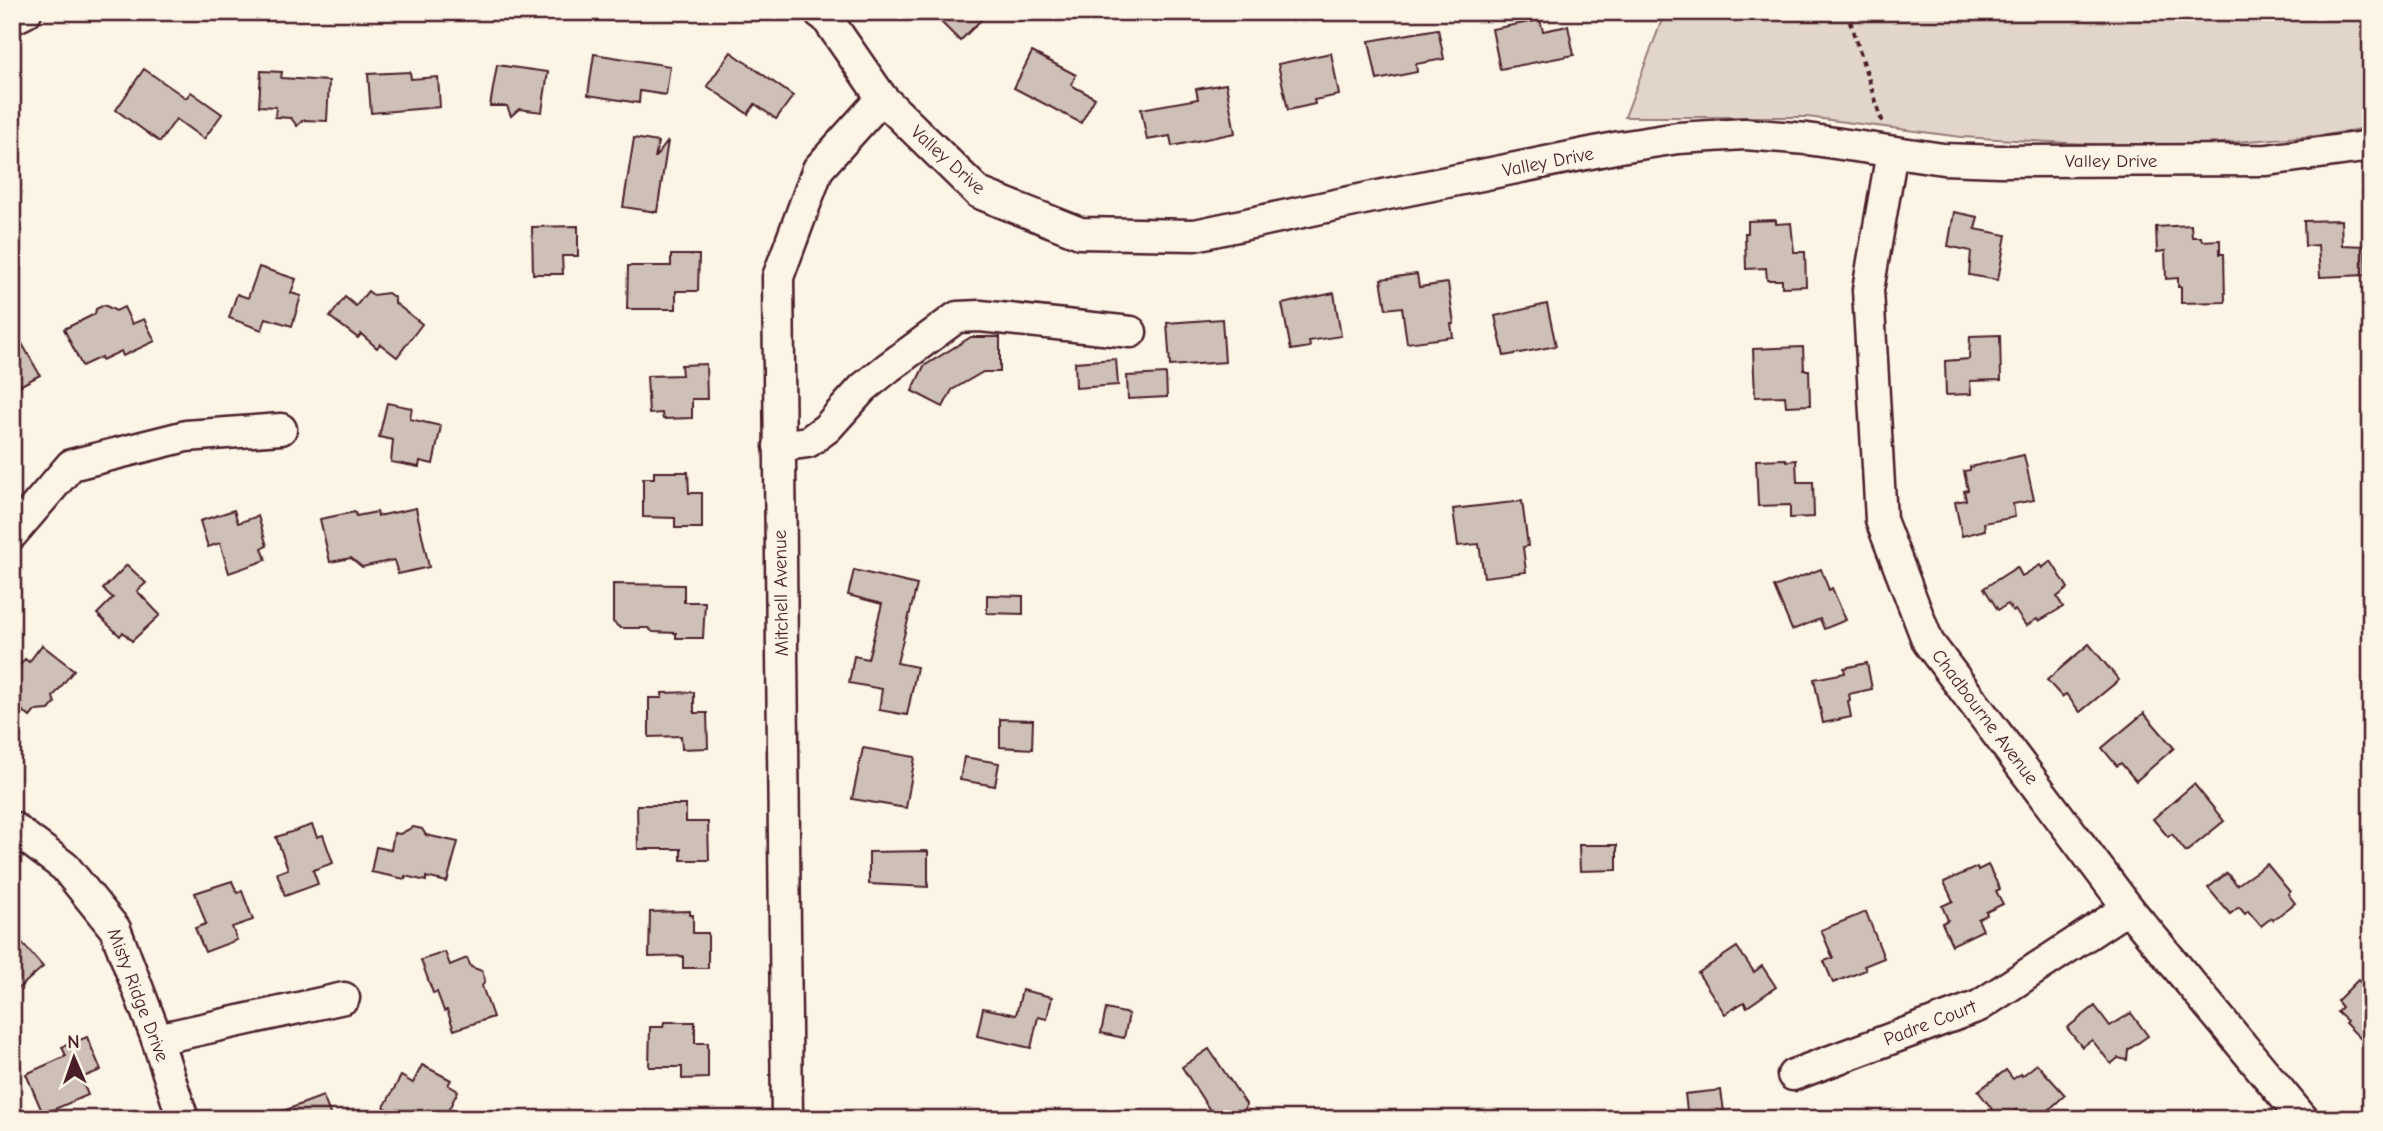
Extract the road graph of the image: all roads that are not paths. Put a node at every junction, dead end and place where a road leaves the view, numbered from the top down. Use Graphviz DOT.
graph roads {
  1 [pos="26,12"];
  2 [pos="819,12"];
  3 [pos="12,19"];
  4 [pos="882,98"];
  5 [pos="2371,146"];
  6 [pos="1892,152"];
  7 [pos="1131,332"];
  8 [pos="281,429"];
  9 [pos="779,446"];
  10 [pos="12,534"];
  11 [pos="12,827"];
  12 [pos="2129,908"];
  13 [pos="344,998"];
  14 [pos="157,1039"];
  15 [pos="1793,1075"];
  16 [pos="183,1119"];
  17 [pos="787,1119"];
  18 [pos="2303,1119"];
  1 -- 3 [label="street"];
  2 -- 4 [label="street, Valley Drive"];
  4 -- 6 [label="street, Valley Drive"];
  4 -- 9 [label="street, Mitchell Avenue"];
  5 -- 6 [label="street, Valley Drive"];
  6 -- 12 [label="street, Chadbourne Avenue"];
  7 -- 9 [label="street"];
  8 -- 10 [label="street"];
  9 -- 17 [label="street, Mitchell Avenue"];
  11 -- 14 [label="street, Misty Ridge Drive"];
  12 -- 15 [label="street, Padre Court"];
  12 -- 18 [label="street, Chadbourne Avenue"];
  13 -- 14 [label="street"];
  14 -- 16 [label="street, Misty Ridge Drive"];
}
